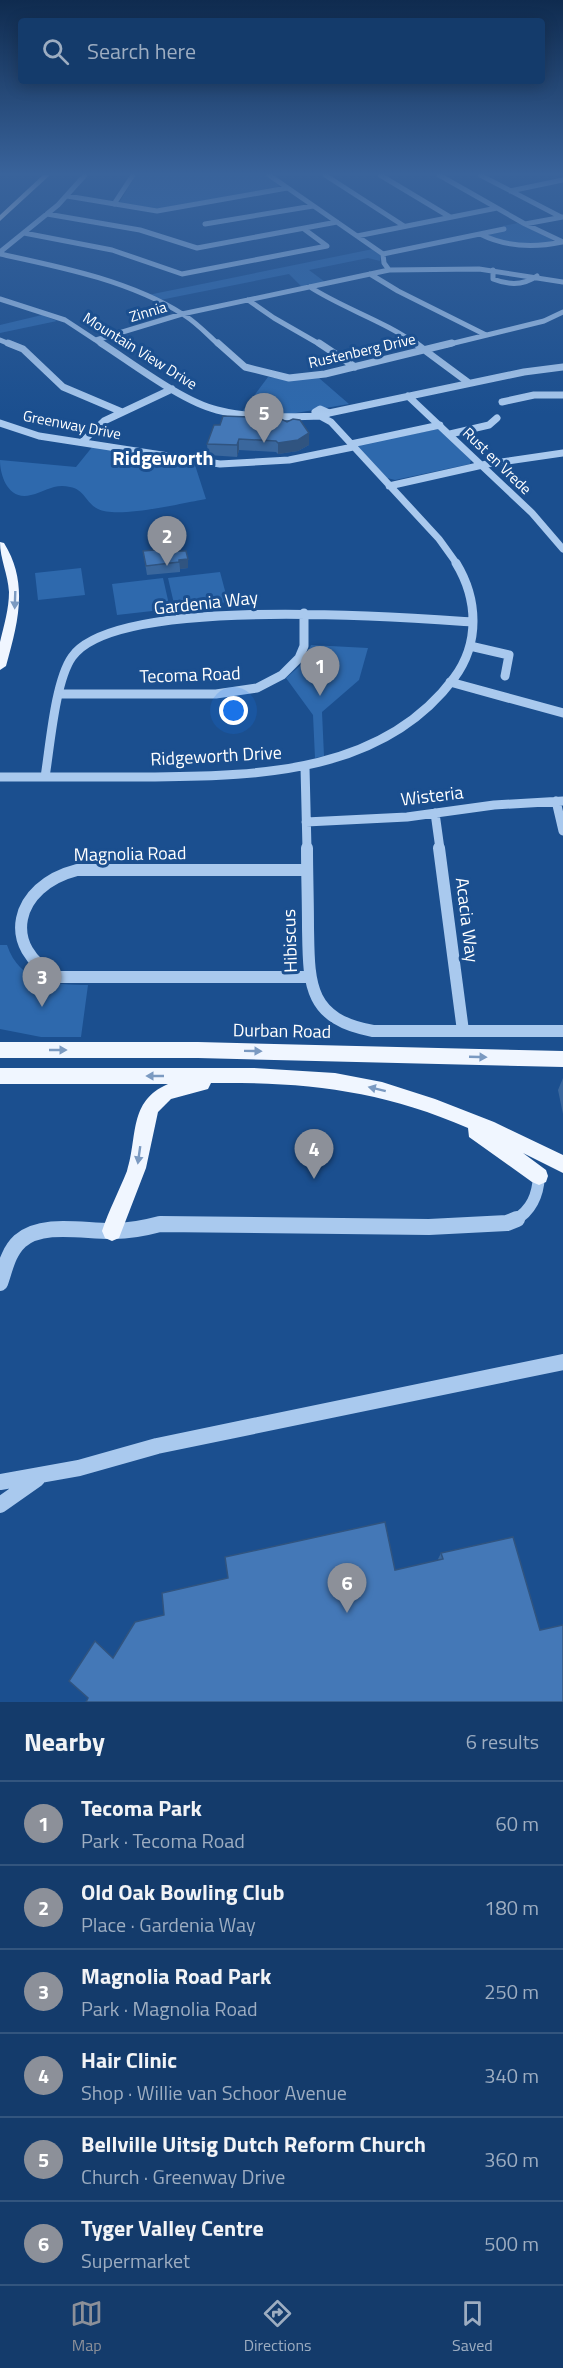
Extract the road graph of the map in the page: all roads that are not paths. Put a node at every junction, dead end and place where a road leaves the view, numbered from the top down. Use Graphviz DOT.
graph roads {
  1 [pos="6,254"];
  2 [pos="125,254"];
  3 [pos="284,254"];
  4 [pos="383,254"];
  5 [pos="389,270"];
  6 [pos="493,270"];
  7 [pos="370,274"];
  8 [pos="537,276"];
  9 [pos="563,282"];
  10 [pos="310,287"];
  11 [pos="248,300"];
  12 [pos="0,301"];
  13 [pos="563,312"];
  14 [pos="182,314"];
  15 [pos="486,335"];
  16 [pos="0,340"];
  17 [pos="96,340"];
  18 [pos="426,350"];
  19 [pos="355,367"];
  20 [pos="563,367"];
  21 [pos="469,383"];
  22 [pos="172,389"];
  23 [pos="563,395"];
  24 [pos="408,396"];
  25 [pos="502,402"];
  26 [pos="122,412"];
  27 [pos="324,415"];
  28 [pos="497,418"];
  29 [pos="0,423"];
  30 [pos="440,425"];
  31 [pos="450,434"];
  32 [pos="82,442"];
  33 [pos="352,445"];
  34 [pos="563,453"];
  35 [pos="482,465"];
  36 [pos="389,486"];
  37 [pos="0,545"];
  38 [pos="563,549"];
  39 [pos="304,613"];
  40 [pos="473,622"];
  41 [pos="470,646"];
  42 [pos="0,666"];
  43 [pos="505,676"];
  44 [pos="450,682"];
  45 [pos="62,693"];
  46 [pos="563,713"];
  47 [pos="305,766"];
  48 [pos="0,777"];
  49 [pos="45,777"];
  50 [pos="560,801"];
  51 [pos="435,813"];
  52 [pos="306,822"];
  53 [pos="563,831"];
  54 [pos="307,870"];
  55 [pos="309,977"];
  56 [pos="463,1031"];
  57 [pos="563,1031"];
  58 [pos="0,1050"];
  59 [pos="563,1059"];
  60 [pos="256,1075"];
  61 [pos="0,1076"];
  62 [pos="434,1106"];
  63 [pos="563,1164"];
  64 [pos="539,1176"];
  65 [pos="112,1232"];
  66 [pos="0,1283"];
  67 [pos="563,1362"];
  68 [pos="39,1477"];
  69 [pos="0,1482"];
  70 [pos="0,1504"];
  1 -- 14 [label="street, Rustenberg Drive"];
  2 -- 3 [label="street"];
  4 -- 5 [label="street"];
  5 -- 6 [label="street, Zinnia"];
  5 -- 7 [label="street, Zinnia"];
  6 -- 8 [label="street, Zinnia"];
  6 -- 8 [label="street"];
  7 -- 10 [label="street, Zinnia"];
  7 -- 15 [label="street"];
  8 -- 9 [label="street, Zinnia"];
  10 -- 11 [label="street, Zinnia"];
  10 -- 18 [label="street"];
  11 -- 14 [label="street, Zinnia"];
  11 -- 19 [label="street"];
  12 -- 17 [label="street, Mountain View Drive"];
  13 -- 15 [label="street, Rustenberg Drive"];
  14 -- 17 [label="street, Zinnia"];
  14 -- 19 [label="street, Rustenberg Drive"];
  15 -- 18 [label="street, Rustenberg Drive"];
  16 -- 26 [label="street"];
  17 -- 22 [label="street, Mountain View Drive"];
  18 -- 19 [label="street, Rustenberg Drive"];
  18 -- 21 [label="street"];
  20 -- 21 [label="street, Mountain View Drive"];
  21 -- 24 [label="street, Mountain View Drive"];
  22 -- 26 [label="street"];
  22 -- 27 [label="street, Mountain View Drive"];
  23 -- 25 [label="street"];
  24 -- 27 [label="street, Mountain View Drive"];
  24 -- 30 [label="street, Rust en Vrede"];
  26 -- 32 [label="street"];
  27 -- 33 [label="street, Ridgeworth Drive"];
  28 -- 31 [label="street"];
  29 -- 32 [label="street, Greenway Drive"];
  30 -- 31 [label="street, Rust en Vrede"];
  30 -- 33 [label="street, Greenway Drive"];
  31 -- 35 [label="street, Rust en Vrede"];
  32 -- 33 [label="street, Greenway Drive"];
  33 -- 36 [label="street, Ridgeworth Drive"];
  34 -- 35 [label="street"];
  35 -- 36 [label="street"];
  35 -- 38 [label="street, Rust en Vrede"];
  36 -- 40 [label="street, Ridgeworth Drive"];
  37 -- 42 [label="main road, one-way"];
  39 -- 40 [label="street, Gardenia Way"];
  39 -- 45 [label="street, Gardenia Way"];
  39 -- 45 [label="street, Tecoma Road"];
  40 -- 41 [label="street, Ridgeworth Drive"];
  41 -- 43 [label="street"];
  41 -- 44 [label="street, Ridgeworth Drive"];
  44 -- 46 [label="street"];
  44 -- 47 [label="street, Ridgeworth Drive"];
  45 -- 49 [label="street, Gardenia Way"];
  47 -- 49 [label="street, Ridgeworth Drive"];
  47 -- 52 [label="street, Hibiscus"];
  48 -- 49 [label="street, Ridgeworth Drive"];
  50 -- 51 [label="street, Wisteria"];
  50 -- 53 [label="street"];
  51 -- 52 [label="street, Wisteria"];
  51 -- 56 [label="street, Acacia Way"];
  52 -- 54 [label="street, Hibiscus"];
  54 -- 55 [label="street, Hibiscus"];
  54 -- 55 [label="street, Magnolia Road"];
  55 -- 56 [label="street, Hibiscus"];
  56 -- 57 [label="street, Hibiscus"];
  58 -- 59 [label="main road, Durban Road, one-way"];
  60 -- 61 [label="main road, one-way"];
  62 -- 60 [label="main road, one-way"];
  60 -- 65 [label="main road, one-way"];
  62 -- 63 [label="main road"];
  62 -- 64 [label="main road"];
  64 -- 65 [label="street"];
  65 -- 66 [label="street"];
  67 -- 68 [label="street"];
  68 -- 69 [label="street"];
  68 -- 70 [label="street"];
}
